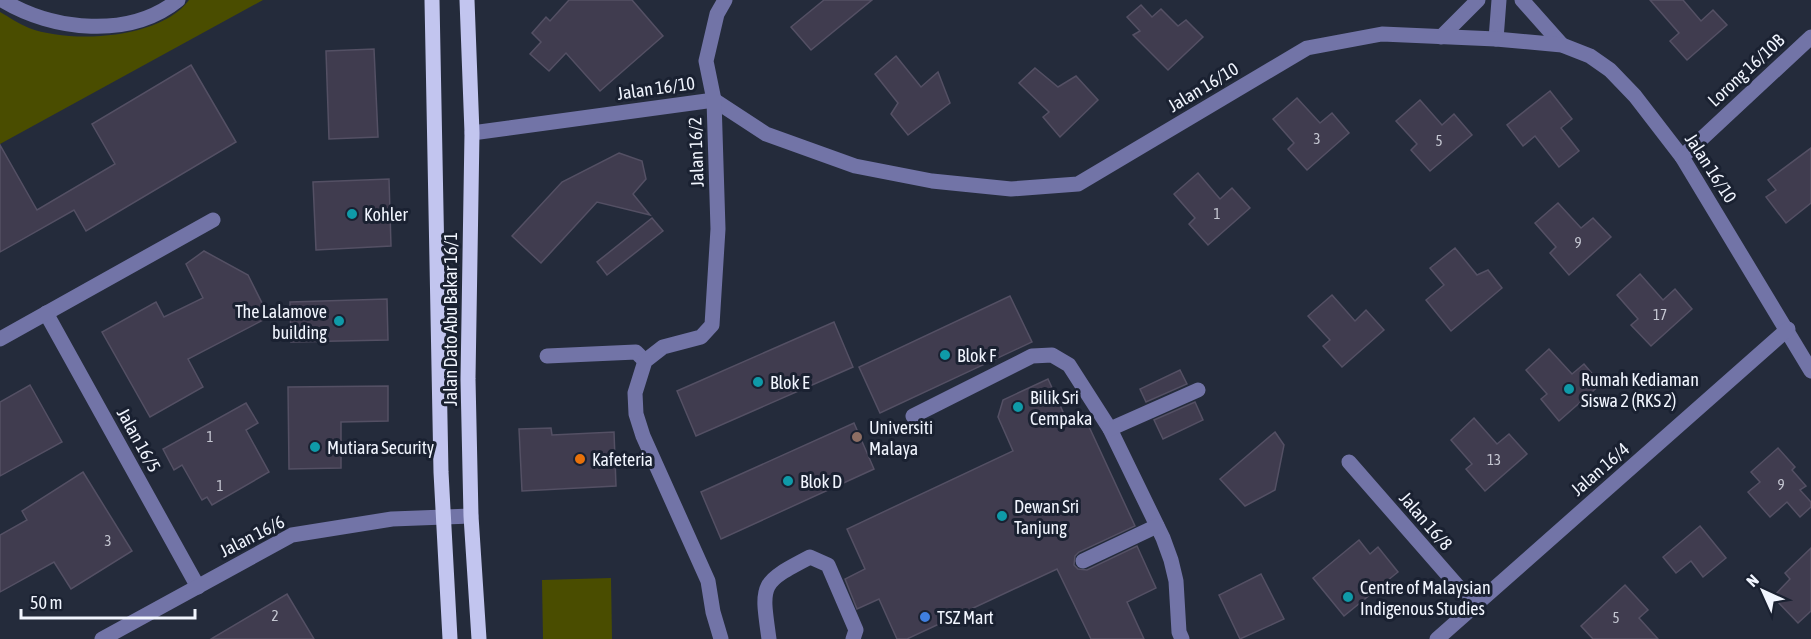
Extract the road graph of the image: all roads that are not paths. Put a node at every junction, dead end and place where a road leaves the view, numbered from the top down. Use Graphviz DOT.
graph roads {
  1 [pos="2,0"];
  2 [pos="178,0"];
  3 [pos="432,0"];
  4 [pos="467,0"];
  5 [pos="725,0"];
  6 [pos="1478,0"];
  7 [pos="1500,0"];
  8 [pos="1522,0"];
  9 [pos="1441,37"];
  10 [pos="1811,37"];
  11 [pos="1496,39"];
  12 [pos="1562,45"];
  13 [pos="714,100"];
  14 [pos="472,133"];
  15 [pos="1682,157"];
  16 [pos="213,220"];
  17 [pos="46,313"];
  18 [pos="1788,329"];
  19 [pos="0,339"];
  20 [pos="547,356"];
  21 [pos="645,361"];
  22 [pos="1811,371"];
  23 [pos="1198,390"];
  24 [pos="913,416"];
  25 [pos="1110,429"];
  26 [pos="1349,462"];
  27 [pos="471,516"];
  28 [pos="443,517"];
  29 [pos="1157,526"];
  30 [pos="1083,561"];
  31 [pos="198,587"];
  32 [pos="1475,606"];
  33 [pos="102,639"];
  34 [pos="450,639"];
  35 [pos="478,639"];
  36 [pos="721,639"];
  37 [pos="769,639"];
  38 [pos="853,639"];
  39 [pos="1182,639"];
  40 [pos="1437,639"];
  1 -- 2 [label="street"];
  3 -- 28 [label="main road, Jalan Dato Abu Bakar 16/1"];
  4 -- 14 [label="main road, Jalan Dato Abu Bakar 16/1"];
  5 -- 13 [label="street, Jalan 16/2"];
  6 -- 9 [label="street"];
  7 -- 11 [label="street"];
  8 -- 12 [label="street"];
  9 -- 11 [label="street, Jalan 16/10"];
  9 -- 13 [label="street, Jalan 16/10"];
  10 -- 15 [label="street, Lorong 16/10B"];
  11 -- 12 [label="street, Jalan 16/10"];
  12 -- 15 [label="street, Jalan 16/10"];
  13 -- 14 [label="street, Jalan 16/10"];
  13 -- 21 [label="street, Jalan 16/2"];
  14 -- 27 [label="main road, Jalan Dato Abu Bakar 16/1"];
  15 -- 18 [label="street, Jalan 16/10"];
  16 -- 17 [label="street"];
  17 -- 19 [label="street"];
  17 -- 31 [label="street, Jalan 16/5"];
  18 -- 22 [label="street, Jalan 16/10"];
  18 -- 32 [label="street, Jalan 16/4"];
  20 -- 21 [label="street"];
  21 -- 36 [label="street"];
  23 -- 25 [label="street"];
  24 -- 25 [label="street"];
  25 -- 29 [label="street"];
  26 -- 32 [label="street, Jalan 16/8"];
  27 -- 28 [label="street, Jalan 16/6"];
  27 -- 35 [label="main road, Jalan Dato Abu Bakar 16/1"];
  28 -- 31 [label="street, Jalan 16/6"];
  28 -- 34 [label="main road, Jalan Dato Abu Bakar 16/1"];
  29 -- 30 [label="street"];
  29 -- 39 [label="street"];
  31 -- 33 [label="street, Jalan 16/6"];
  32 -- 40 [label="street, Jalan 16/4"];
  37 -- 38 [label="street"];
}
